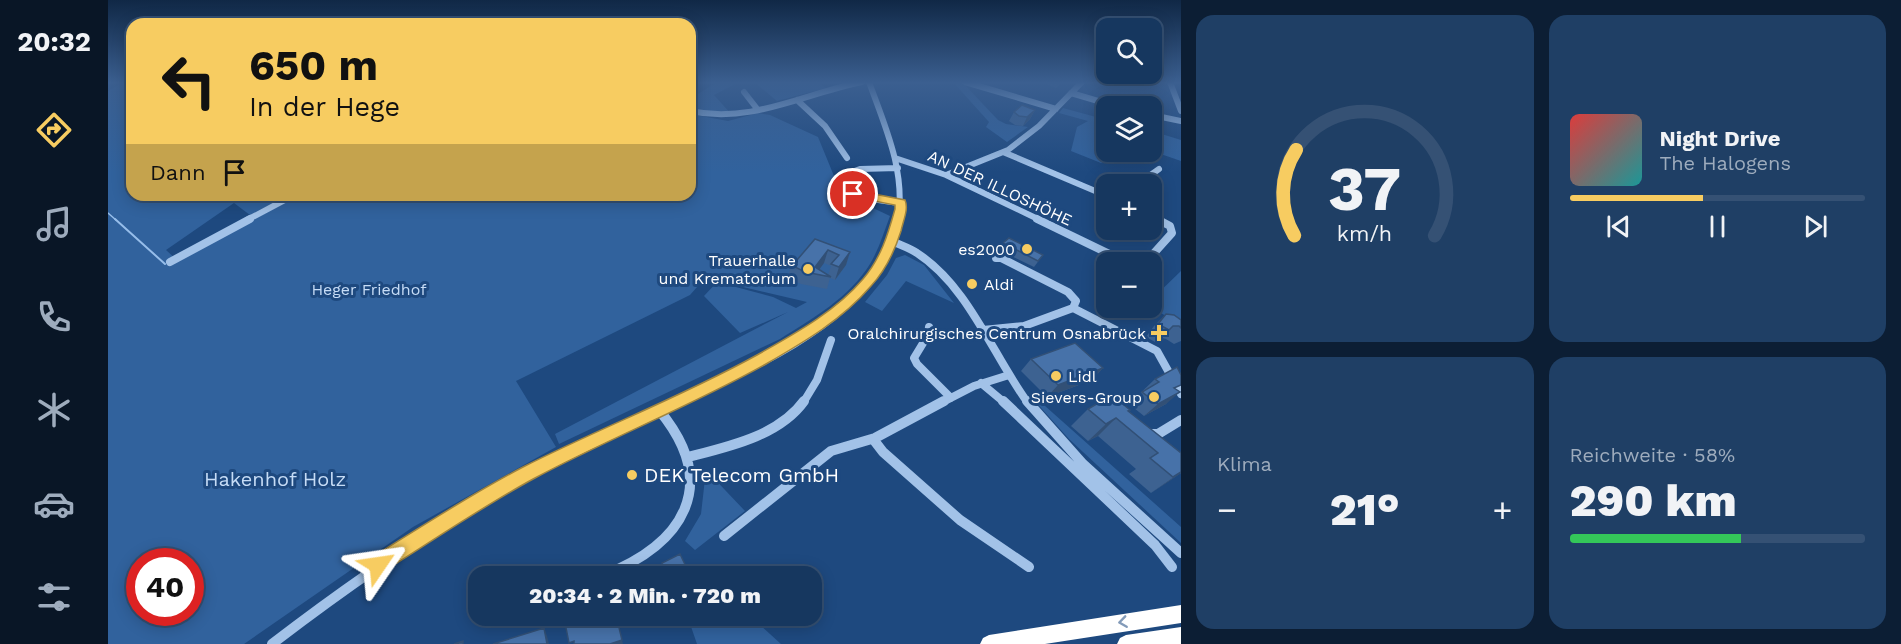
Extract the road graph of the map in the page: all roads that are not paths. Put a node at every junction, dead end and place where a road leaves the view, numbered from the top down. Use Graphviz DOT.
graph roads {
  1 [pos="696,112"];
  2 [pos="749,112"];
  3 [pos="810,112"];
  4 [pos="879,112"];
  5 [pos="1053,112"];
  6 [pos="1162,117"];
  7 [pos="1181,121"];
  8 [pos="1003,152"];
  9 [pos="847,158"];
  10 [pos="895,158"];
  11 [pos="897,168"];
  12 [pos="1158,169"];
  13 [pos="1151,174"];
  14 [pos="946,175"];
  15 [pos="1096,191"];
  16 [pos="283,201"];
  17 [pos="901,203"];
  18 [pos="1162,222"];
  19 [pos="892,241"];
  20 [pos="1105,252"];
  21 [pos="1155,252"];
  22 [pos="996,258"];
  23 [pos="170,262"];
  24 [pos="1073,308"];
  25 [pos="929,327"];
  26 [pos="983,330"];
  27 [pos="831,340"];
  28 [pos="1008,375"];
  29 [pos="981,383"];
  30 [pos="1181,394"];
  31 [pos="951,398"];
  32 [pos="659,410"];
  33 [pos="1181,420"];
  34 [pos="1144,434"];
  35 [pos="873,439"];
  36 [pos="688,457"];
  37 [pos="724,536"];
  38 [pos="1181,553"];
  39 [pos="625,566"];
  40 [pos="1029,567"];
  41 [pos="1172,567"];
  42 [pos="1181,614"];
  43 [pos="1181,636"];
  44 [pos="272,644"];
  45 [pos="989,644"];
  46 [pos="1126,644"];
  1 -- 2 [label="street"];
  3 -- 9 [label="street"];
  4 -- 10 [label="street"];
  5 -- 8 [label="street"];
  6 -- 7 [label="street"];
  8 -- 14 [label="street"];
  8 -- 15 [label="street"];
  10 -- 11 [label="street"];
  10 -- 14 [label="street, AN DER ILLOSHÖHE"];
  11 -- 17 [label="street"];
  11 -- 17 [label="street"];
  12 -- 13 [label="street"];
  14 -- 20 [label="street, AN DER ILLOSHÖHE"];
  16 -- 23 [label="street"];
  17 -- 19 [label="street"];
  18 -- 21 [label="street"];
  19 -- 26 [label="street"];
  19 -- 32 [label="street"];
  22 -- 24 [label="street"];
  24 -- 26 [label="street"];
  24 -- 30 [label="street"];
  25 -- 31 [label="street"];
  26 -- 28 [label="street"];
  27 -- 36 [label="street"];
  28 -- 29 [label="street"];
  28 -- 38 [label="street"];
  29 -- 31 [label="street"];
  29 -- 41 [label="street"];
  31 -- 35 [label="street"];
  32 -- 36 [label="street"];
  32 -- 44 [label="street"];
  33 -- 34 [label="street"];
  35 -- 37 [label="street"];
  35 -- 40 [label="street"];
  36 -- 39 [label="street"];
  42 -- 45 [label="highway, one-way"];
  43 -- 46 [label="highway"];
}
